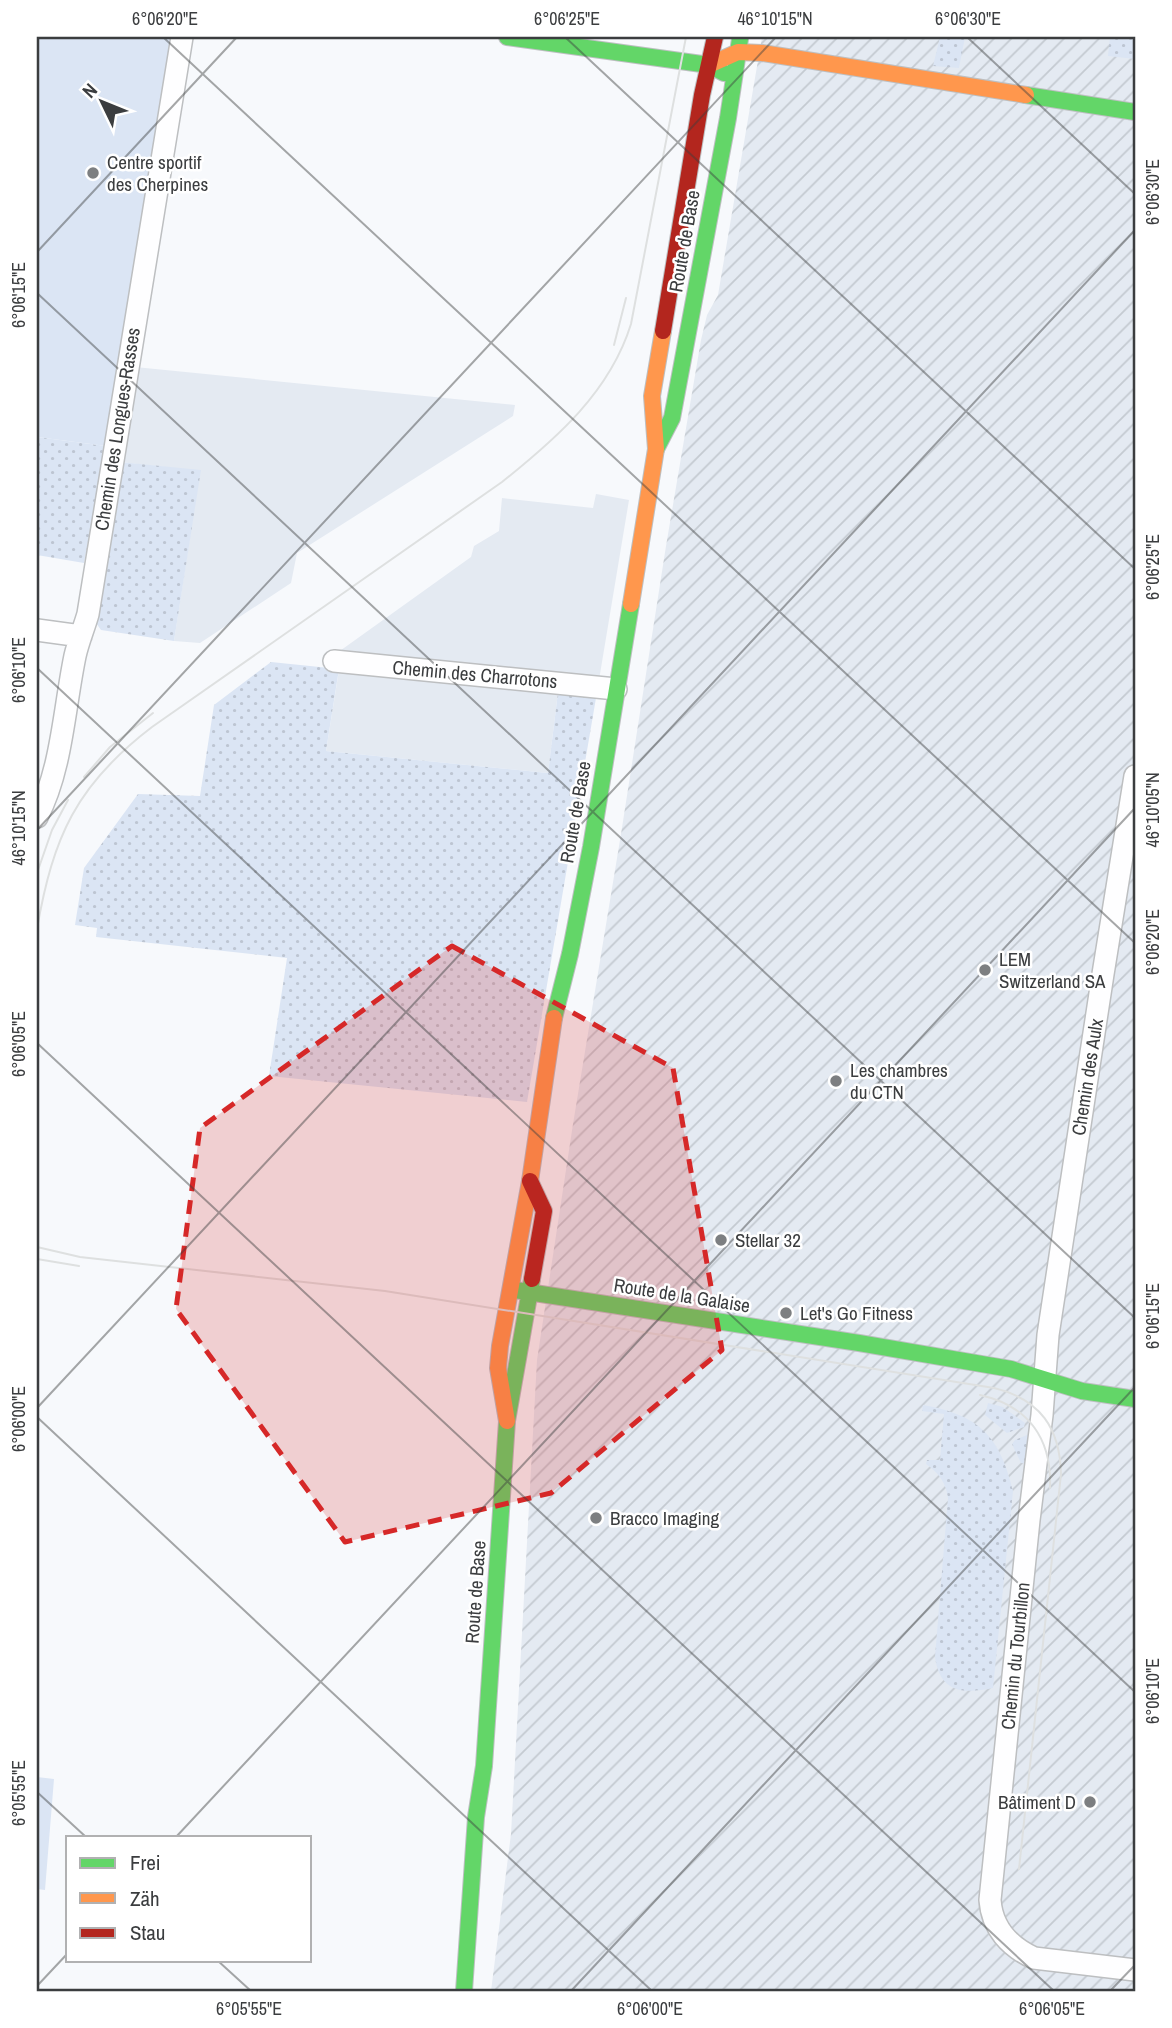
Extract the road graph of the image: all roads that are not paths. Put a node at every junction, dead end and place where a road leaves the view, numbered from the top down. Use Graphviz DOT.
graph roads {
  1 [pos="182,37"];
  2 [pos="507,37"];
  3 [pos="717,37"];
  4 [pos="739,44"];
  5 [pos="709,65"];
  6 [pos="734,80"];
  7 [pos="1135,112"];
  8 [pos="656,449"];
  9 [pos="37,630"];
  10 [pos="81,636"];
  11 [pos="334,661"];
  12 [pos="616,689"];
  13 [pos="1135,776"];
  14 [pos="37,817"];
  15 [pos="530,1181"];
  16 [pos="510,1289"];
  17 [pos="531,1293"];
  18 [pos="1045,1378"];
  19 [pos="1135,1399"];
  20 [pos="507,1421"];
  21 [pos="484,1766"];
  22 [pos="492,1820"];
  23 [pos="1135,1970"];
  24 [pos="464,1991"];
  1 -- 10 [label="street, Chemin des Longues-Rasses"];
  2 -- 5 [label="street"];
  3 -- 4 [label="street"];
  3 -- 5 [label="street, Route de Base"];
  4 -- 5 [label="street"];
  4 -- 6 [label="street, Route de Base"];
  4 -- 7 [label="street"];
  5 -- 6 [label="street"];
  5 -- 8 [label="street, Route de Base"];
  6 -- 8 [label="street, Route de Base"];
  8 -- 12 [label="street, Route de Base"];
  9 -- 10 [label="street"];
  10 -- 14 [label="street, Chemin des Longues-Rasses"];
  11 -- 12 [label="street, Chemin des Charrotons"];
  12 -- 15 [label="street, Route de Base"];
  13 -- 18 [label="street, Chemin des Aulx"];
  15 -- 16 [label="street, Route de Base"];
  15 -- 17 [label="street, Route de Base"];
  16 -- 17 [label="street, Route de la Galaise"];
  16 -- 20 [label="street, Route de Base"];
  17 -- 18 [label="street, Route de la Galaise"];
  17 -- 20 [label="street, Route de Base"];
  18 -- 19 [label="street, Route de la Galaise"];
  18 -- 23 [label="street, Chemin du Tourbillon"];
  20 -- 21 [label="street, Route de Base"];
  21 -- 22 [label="street, Route de Base"];
  21 -- 24 [label="street, Route de Base"];
}
